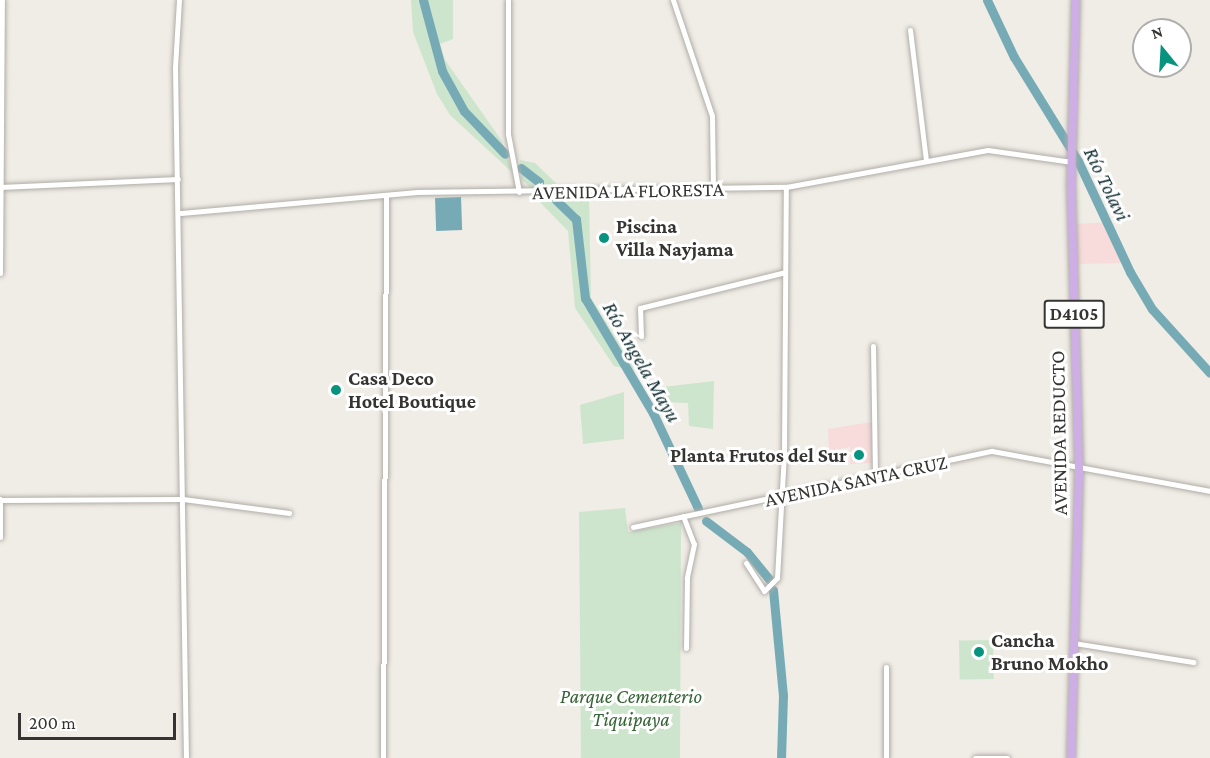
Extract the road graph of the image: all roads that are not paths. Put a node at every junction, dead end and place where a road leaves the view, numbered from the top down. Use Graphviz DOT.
graph roads {
  1 [pos="2,0"];
  2 [pos="179,0"];
  3 [pos="508,0"];
  4 [pos="673,0"];
  5 [pos="1076,0"];
  6 [pos="910,30"];
  7 [pos="926,160"];
  8 [pos="1072,160"];
  9 [pos="178,179"];
  10 [pos="1,187"];
  11 [pos="786,187"];
  12 [pos="713,190"];
  13 [pos="519,192"];
  14 [pos="386,195"];
  15 [pos="181,213"];
  16 [pos="785,272"];
  17 [pos="0,273"];
  18 [pos="641,336"];
  19 [pos="873,346"];
  20 [pos="1079,469"];
  21 [pos="875,478"];
  22 [pos="1210,491"];
  23 [pos="782,498"];
  24 [pos="0,499"];
  25 [pos="183,499"];
  26 [pos="289,513"];
  27 [pos="683,516"];
  28 [pos="633,527"];
  29 [pos="0,537"];
  30 [pos="746,563"];
  31 [pos="1072,643"];
  32 [pos="687,648"];
  33 [pos="1194,662"];
  34 [pos="886,667"];
  35 [pos="186,758"];
  36 [pos="383,758"];
  37 [pos="886,758"];
  38 [pos="975,758"];
  39 [pos="1007,758"];
  40 [pos="1071,758"];
  1 -- 10 [label="street"];
  2 -- 9 [label="street"];
  3 -- 13 [label="street"];
  4 -- 12 [label="street"];
  5 -- 8 [label="main road, AVENIDA REDUCTO / D4105"];
  6 -- 7 [label="street"];
  7 -- 8 [label="street, AVENIDA LA FLORESTA"];
  7 -- 11 [label="street, AVENIDA LA FLORESTA"];
  8 -- 20 [label="main road, AVENIDA REDUCTO / D4105"];
  9 -- 10 [label="street"];
  9 -- 15 [label="street"];
  10 -- 17 [label="street"];
  11 -- 12 [label="street, AVENIDA LA FLORESTA"];
  11 -- 16 [label="street"];
  12 -- 13 [label="street, AVENIDA LA FLORESTA"];
  13 -- 14 [label="street, AVENIDA LA FLORESTA"];
  14 -- 15 [label="street, AVENIDA LA FLORESTA"];
  14 -- 36 [label="street"];
  15 -- 25 [label="street"];
  16 -- 18 [label="street"];
  16 -- 23 [label="street"];
  19 -- 21 [label="street"];
  20 -- 21 [label="street, AVENIDA SANTA CRUZ"];
  20 -- 22 [label="street, AVENIDA SANTA CRUZ"];
  20 -- 31 [label="main road, AVENIDA REDUCTO / D4105"];
  21 -- 23 [label="street, AVENIDA SANTA CRUZ"];
  23 -- 27 [label="street, AVENIDA SANTA CRUZ"];
  23 -- 30 [label="street"];
  24 -- 25 [label="street"];
  24 -- 29 [label="street"];
  25 -- 26 [label="street"];
  25 -- 35 [label="street"];
  27 -- 28 [label="street, AVENIDA SANTA CRUZ"];
  27 -- 32 [label="street"];
  31 -- 33 [label="street"];
  31 -- 40 [label="main road, AVENIDA REDUCTO / D4105"];
  34 -- 37 [label="street"];
  38 -- 39 [label="street"];
}
